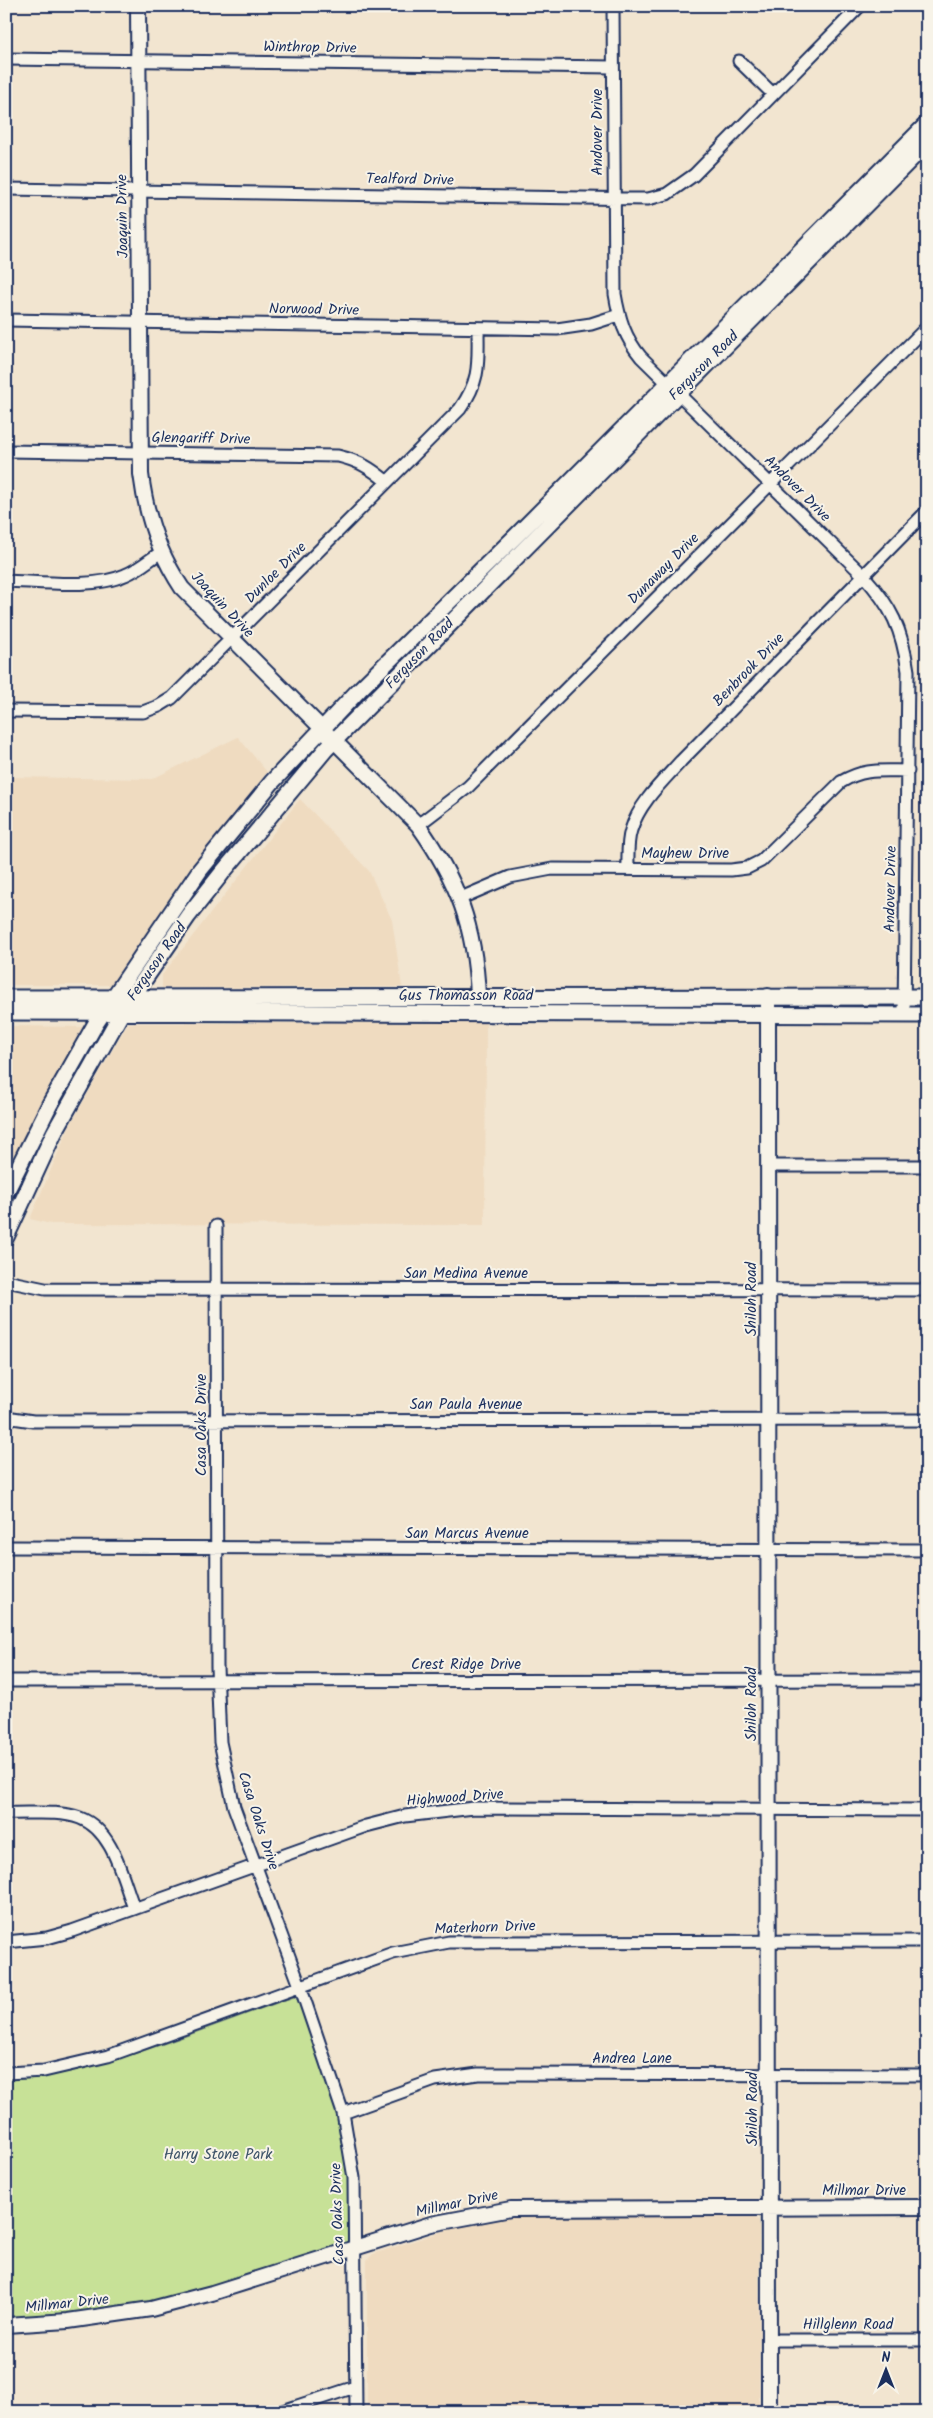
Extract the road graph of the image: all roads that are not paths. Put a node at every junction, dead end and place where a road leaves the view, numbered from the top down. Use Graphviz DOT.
graph roads {
  1 [pos="138,6"];
  2 [pos="613,6"];
  3 [pos="860,6"];
  4 [pos="6,59"];
  5 [pos="138,61"];
  6 [pos="739,61"];
  7 [pos="613,67"];
  8 [pos="773,94"];
  9 [pos="927,124"];
  10 [pos="927,143"];
  11 [pos="6,189"];
  12 [pos="138,191"];
  13 [pos="614,198"];
  14 [pos="833,228"];
  15 [pos="619,315"];
  16 [pos="6,320"];
  17 [pos="139,321"];
  18 [pos="927,327"];
  19 [pos="478,328"];
  20 [pos="674,387"];
  21 [pos="6,451"];
  22 [pos="140,453"];
  23 [pos="387,482"];
  24 [pos="770,484"];
  25 [pos="927,511"];
  26 [pos="522,540"];
  27 [pos="160,552"];
  28 [pos="863,575"];
  29 [pos="6,581"];
  30 [pos="231,639"];
  31 [pos="6,711"];
  32 [pos="322,729"];
  33 [pos="334,741"];
  34 [pos="908,771"];
  35 [pos="418,825"];
  36 [pos="628,869"];
  37 [pos="460,898"];
  38 [pos="238,996"];
  39 [pos="342,996"];
  40 [pos="478,996"];
  41 [pos="768,996"];
  42 [pos="132,997"];
  43 [pos="904,997"];
  44 [pos="927,997"];
  45 [pos="6,998"];
  46 [pos="113,998"];
  47 [pos="6,1012"];
  48 [pos="103,1012"];
  49 [pos="122,1012"];
  50 [pos="228,1013"];
  51 [pos="342,1013"];
  52 [pos="476,1013"];
  53 [pos="768,1013"];
  54 [pos="904,1015"];
  55 [pos="927,1015"];
  56 [pos="768,1166"];
  57 [pos="927,1166"];
  58 [pos="6,1192"];
  59 [pos="216,1226"];
  60 [pos="6,1238"];
  61 [pos="6,1281"];
  62 [pos="216,1288"];
  63 [pos="768,1289"];
  64 [pos="927,1290"];
  65 [pos="6,1417"];
  66 [pos="216,1419"];
  67 [pos="769,1420"];
  68 [pos="927,1420"];
  69 [pos="6,1547"];
  70 [pos="217,1548"];
  71 [pos="769,1550"];
  72 [pos="927,1550"];
  73 [pos="6,1680"];
  74 [pos="217,1680"];
  75 [pos="769,1680"];
  76 [pos="927,1680"];
  77 [pos="769,1809"];
  78 [pos="927,1810"];
  79 [pos="6,1813"];
  80 [pos="256,1865"];
  81 [pos="134,1908"];
  82 [pos="769,1940"];
  83 [pos="927,1941"];
  84 [pos="6,1942"];
  85 [pos="300,1986"];
  86 [pos="6,2073"];
  87 [pos="769,2075"];
  88 [pos="927,2075"];
  89 [pos="343,2113"];
  90 [pos="768,2207"];
  91 [pos="927,2207"];
  92 [pos="355,2249"];
  93 [pos="6,2325"];
  94 [pos="769,2340"];
  95 [pos="927,2340"];
  96 [pos="355,2387"];
  97 [pos="279,2412"];
  98 [pos="356,2412"];
  99 [pos="769,2412"];
  1 -- 5 [label="street, Joaquin Drive"];
  2 -- 7 [label="street, Andover Drive"];
  3 -- 8 [label="street, Tealford Drive"];
  4 -- 5 [label="street, Winthrop Drive"];
  5 -- 7 [label="street, Winthrop Drive"];
  5 -- 12 [label="street, Joaquin Drive"];
  6 -- 8 [label="street"];
  7 -- 13 [label="street, Andover Drive"];
  8 -- 13 [label="street, Tealford Drive"];
  9 -- 14 [label="main road, Ferguson Road"];
  10 -- 14 [label="main road, Ferguson Road"];
  11 -- 12 [label="street, Tealford Drive"];
  12 -- 13 [label="street, Tealford Drive"];
  12 -- 17 [label="street, Joaquin Drive"];
  13 -- 15 [label="street, Andover Drive"];
  14 -- 20 [label="main road, Ferguson Road"];
  15 -- 19 [label="street, Norwood Drive"];
  15 -- 20 [label="street, Andover Drive"];
  16 -- 17 [label="street, Norwood Drive"];
  17 -- 19 [label="street, Norwood Drive"];
  17 -- 22 [label="street, Joaquin Drive"];
  18 -- 24 [label="street, Dunaway Drive"];
  19 -- 23 [label="street, Dunloe Drive"];
  20 -- 24 [label="street, Andover Drive"];
  20 -- 26 [label="main road, Ferguson Road"];
  21 -- 22 [label="street, Glengariff Drive"];
  22 -- 23 [label="street, Glengariff Drive"];
  22 -- 27 [label="street, Joaquin Drive"];
  23 -- 30 [label="street, Dunloe Drive"];
  24 -- 28 [label="street, Andover Drive"];
  24 -- 35 [label="street, Dunaway Drive"];
  25 -- 28 [label="street, Benbrook Drive"];
  26 -- 32 [label="main road, Ferguson Road"];
  26 -- 33 [label="main road, Ferguson Road"];
  27 -- 29 [label="street"];
  27 -- 30 [label="street, Joaquin Drive"];
  28 -- 34 [label="street, Andover Drive"];
  28 -- 36 [label="street, Benbrook Drive"];
  30 -- 31 [label="street, Dunloe Drive"];
  30 -- 32 [label="street, Joaquin Drive"];
  32 -- 33 [label="street, Joaquin Drive"];
  32 -- 46 [label="main road, Ferguson Road"];
  33 -- 35 [label="street, Joaquin Drive"];
  33 -- 42 [label="main road, Ferguson Road"];
  34 -- 36 [label="street, Mayhew Drive"];
  34 -- 43 [label="street, Andover Drive"];
  35 -- 37 [label="street, Joaquin Drive"];
  36 -- 37 [label="street, Mayhew Drive"];
  37 -- 40 [label="street, Joaquin Drive"];
  38 -- 39 [label="main road, Gus Thomasson Road"];
  38 -- 42 [label="main road, Gus Thomasson Road"];
  38 -- 50 [label="main road"];
  39 -- 40 [label="main road, Gus Thomasson Road"];
  39 -- 51 [label="main road"];
  40 -- 41 [label="main road, Gus Thomasson Road"];
  40 -- 52 [label="main road"];
  41 -- 43 [label="main road, Gus Thomasson Road"];
  41 -- 53 [label="street, Shiloh Road"];
  42 -- 46 [label="main road, Gus Thomasson Road"];
  42 -- 49 [label="main road, Ferguson Road"];
  43 -- 44 [label="main road, Gus Thomasson Road"];
  43 -- 54 [label="street, Andover Drive"];
  45 -- 46 [label="main road, Gus Thomasson Road"];
  46 -- 48 [label="main road, Ferguson Road"];
  47 -- 48 [label="main road, Gus Thomasson Road"];
  48 -- 49 [label="main road, Gus Thomasson Road"];
  48 -- 58 [label="main road, Ferguson Road"];
  49 -- 50 [label="main road, Gus Thomasson Road"];
  49 -- 60 [label="main road, Ferguson Road"];
  50 -- 51 [label="main road, Gus Thomasson Road"];
  51 -- 52 [label="main road, Gus Thomasson Road"];
  52 -- 53 [label="main road, Gus Thomasson Road"];
  53 -- 54 [label="main road, Gus Thomasson Road"];
  53 -- 56 [label="street, Shiloh Road"];
  54 -- 55 [label="main road, Gus Thomasson Road"];
  56 -- 57 [label="street"];
  56 -- 63 [label="street, Shiloh Road"];
  59 -- 62 [label="street, Casa Oaks Drive"];
  61 -- 62 [label="street, San Medina Avenue"];
  62 -- 63 [label="street, San Medina Avenue"];
  62 -- 66 [label="street, Casa Oaks Drive"];
  63 -- 64 [label="street, San Medina Avenue"];
  63 -- 67 [label="street, Shiloh Road"];
  65 -- 66 [label="street, San Paula Avenue"];
  66 -- 67 [label="street, San Paula Avenue"];
  66 -- 70 [label="street, Casa Oaks Drive"];
  67 -- 68 [label="street, San Paula Avenue"];
  67 -- 71 [label="street, Shiloh Road"];
  69 -- 70 [label="street, San Marcus Avenue"];
  70 -- 71 [label="street, San Marcus Avenue"];
  70 -- 74 [label="street, Casa Oaks Drive"];
  71 -- 72 [label="street, San Marcus Avenue"];
  71 -- 75 [label="street, Shiloh Road"];
  73 -- 74 [label="street, Crest Ridge Drive"];
  74 -- 75 [label="street, Crest Ridge Drive"];
  74 -- 80 [label="street, Casa Oaks Drive"];
  75 -- 76 [label="street, Crest Ridge Drive"];
  75 -- 77 [label="street, Shiloh Road"];
  77 -- 78 [label="street, Highwood Drive"];
  77 -- 80 [label="street, Highwood Drive"];
  77 -- 82 [label="street, Shiloh Road"];
  79 -- 81 [label="street"];
  80 -- 81 [label="street, Highwood Drive"];
  80 -- 85 [label="street, Casa Oaks Drive"];
  81 -- 84 [label="street, Highwood Drive"];
  82 -- 83 [label="street, Materhorn Drive"];
  82 -- 85 [label="street, Materhorn Drive"];
  82 -- 87 [label="street, Shiloh Road"];
  85 -- 86 [label="street, Materhorn Drive"];
  85 -- 89 [label="street, Casa Oaks Drive"];
  87 -- 88 [label="street, Andrea Lane"];
  87 -- 89 [label="street, Andrea Lane"];
  87 -- 90 [label="street, Shiloh Road"];
  89 -- 92 [label="street, Casa Oaks Drive"];
  90 -- 91 [label="street, Millmar Drive"];
  90 -- 92 [label="street, Millmar Drive"];
  90 -- 94 [label="street, Shiloh Road"];
  92 -- 93 [label="street, Millmar Drive"];
  92 -- 96 [label="street, Casa Oaks Drive"];
  94 -- 95 [label="street, Hillglenn Road"];
  94 -- 99 [label="street, Shiloh Road"];
  96 -- 97 [label="street"];
  96 -- 98 [label="street, Casa Oaks Drive"];
}
